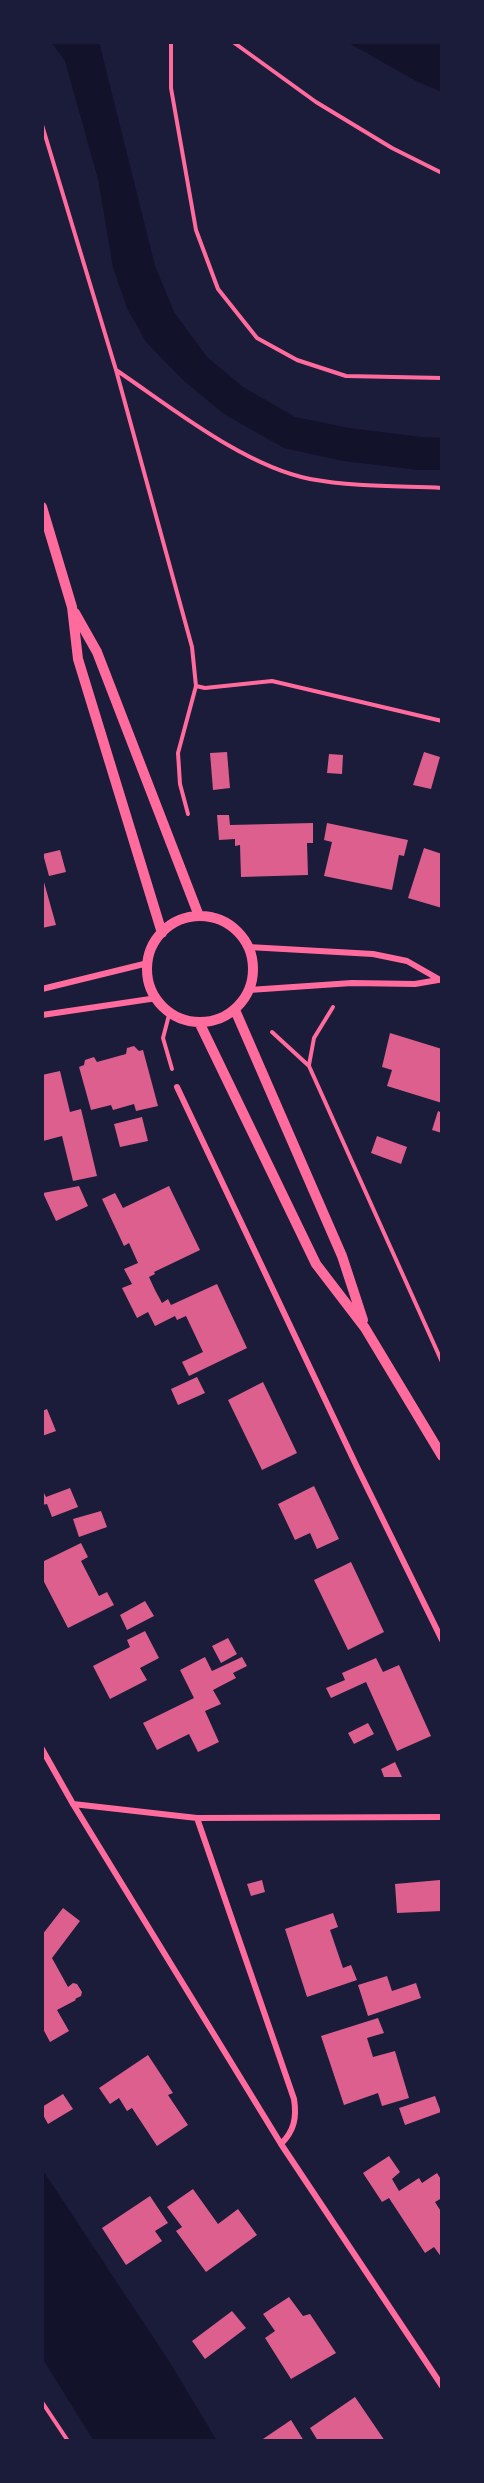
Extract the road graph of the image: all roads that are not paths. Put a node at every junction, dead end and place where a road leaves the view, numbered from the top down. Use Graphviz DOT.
graph roads {
  1 [pos="42,507"];
  2 [pos="72,607"];
  3 [pos="199,916"];
  4 [pos="162,933"];
  5 [pos="249,947"];
  6 [pos="148,963"];
  7 [pos="441,980"];
  8 [pos="42,989"];
  9 [pos="249,990"];
  10 [pos="156,998"];
  11 [pos="238,1006"];
  12 [pos="42,1015"];
  13 [pos="199,1022"];
  14 [pos="177,1087"];
  15 [pos="365,1328"];
  16 [pos="442,1456"];
  17 [pos="442,1640"];
  18 [pos="42,1749"];
  19 [pos="73,1804"];
  20 [pos="442,1817"];
  21 [pos="197,1818"];
  22 [pos="281,2144"];
  23 [pos="442,2386"];
  1 -- 2 [label="street"];
  2 -- 3 [label="street"];
  2 -- 4 [label="street"];
  3 -- 4 [label="street"];
  3 -- 5 [label="street"];
  4 -- 6 [label="street"];
  5 -- 7 [label="street"];
  5 -- 9 [label="street"];
  6 -- 8 [label="street"];
  6 -- 10 [label="street"];
  7 -- 9 [label="street"];
  9 -- 11 [label="street"];
  10 -- 12 [label="street"];
  10 -- 13 [label="street"];
  11 -- 13 [label="street"];
  11 -- 15 [label="street"];
  13 -- 15 [label="street"];
  14 -- 17 [label="street"];
  15 -- 16 [label="street"];
  18 -- 19 [label="street"];
  19 -- 21 [label="street"];
  19 -- 22 [label="street"];
  20 -- 21 [label="street"];
  21 -- 22 [label="street"];
  22 -- 23 [label="street"];
}
